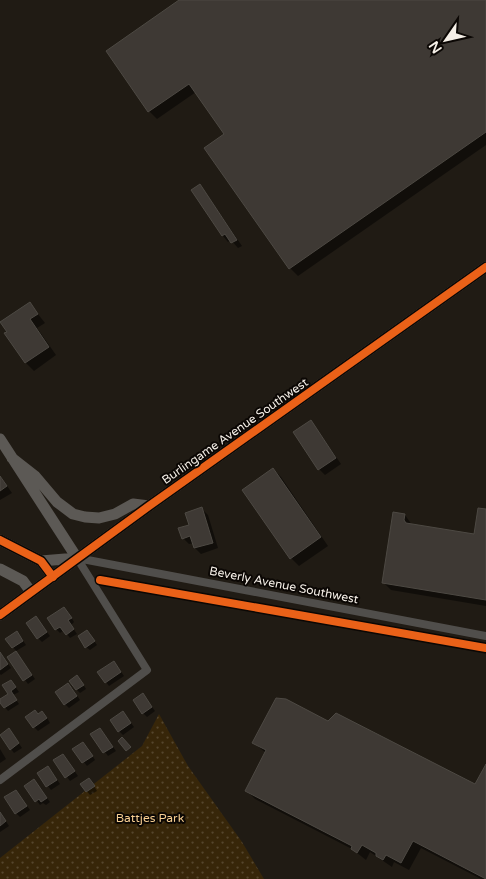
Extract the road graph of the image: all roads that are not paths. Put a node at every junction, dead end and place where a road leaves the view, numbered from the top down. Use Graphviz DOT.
graph roads {
  1 [pos="486,267"];
  2 [pos="0,439"];
  3 [pos="12,458"];
  4 [pos="148,506"];
  5 [pos="0,540"];
  6 [pos="77,558"];
  7 [pos="41,561"];
  8 [pos="0,569"];
  9 [pos="53,577"];
  10 [pos="32,592"];
  11 [pos="0,615"];
  12 [pos="486,636"];
  13 [pos="0,780"];
  1 -- 4 [label="street, Burlingame Avenue Southwest"];
  2 -- 3 [label="street"];
  3 -- 4 [label="street"];
  3 -- 6 [label="street"];
  4 -- 6 [label="street, Burlingame Avenue Southwest"];
  5 -- 7 [label="street"];
  6 -- 7 [label="street"];
  6 -- 9 [label="street, Burlingame Avenue Southwest"];
  6 -- 12 [label="street, Beverly Avenue Southwest"];
  6 -- 13 [label="street"];
  7 -- 9 [label="street"];
  8 -- 10 [label="street"];
  9 -- 10 [label="street, Burlingame Avenue Southwest"];
  10 -- 11 [label="street, Burlingame Avenue Southwest"];
}
